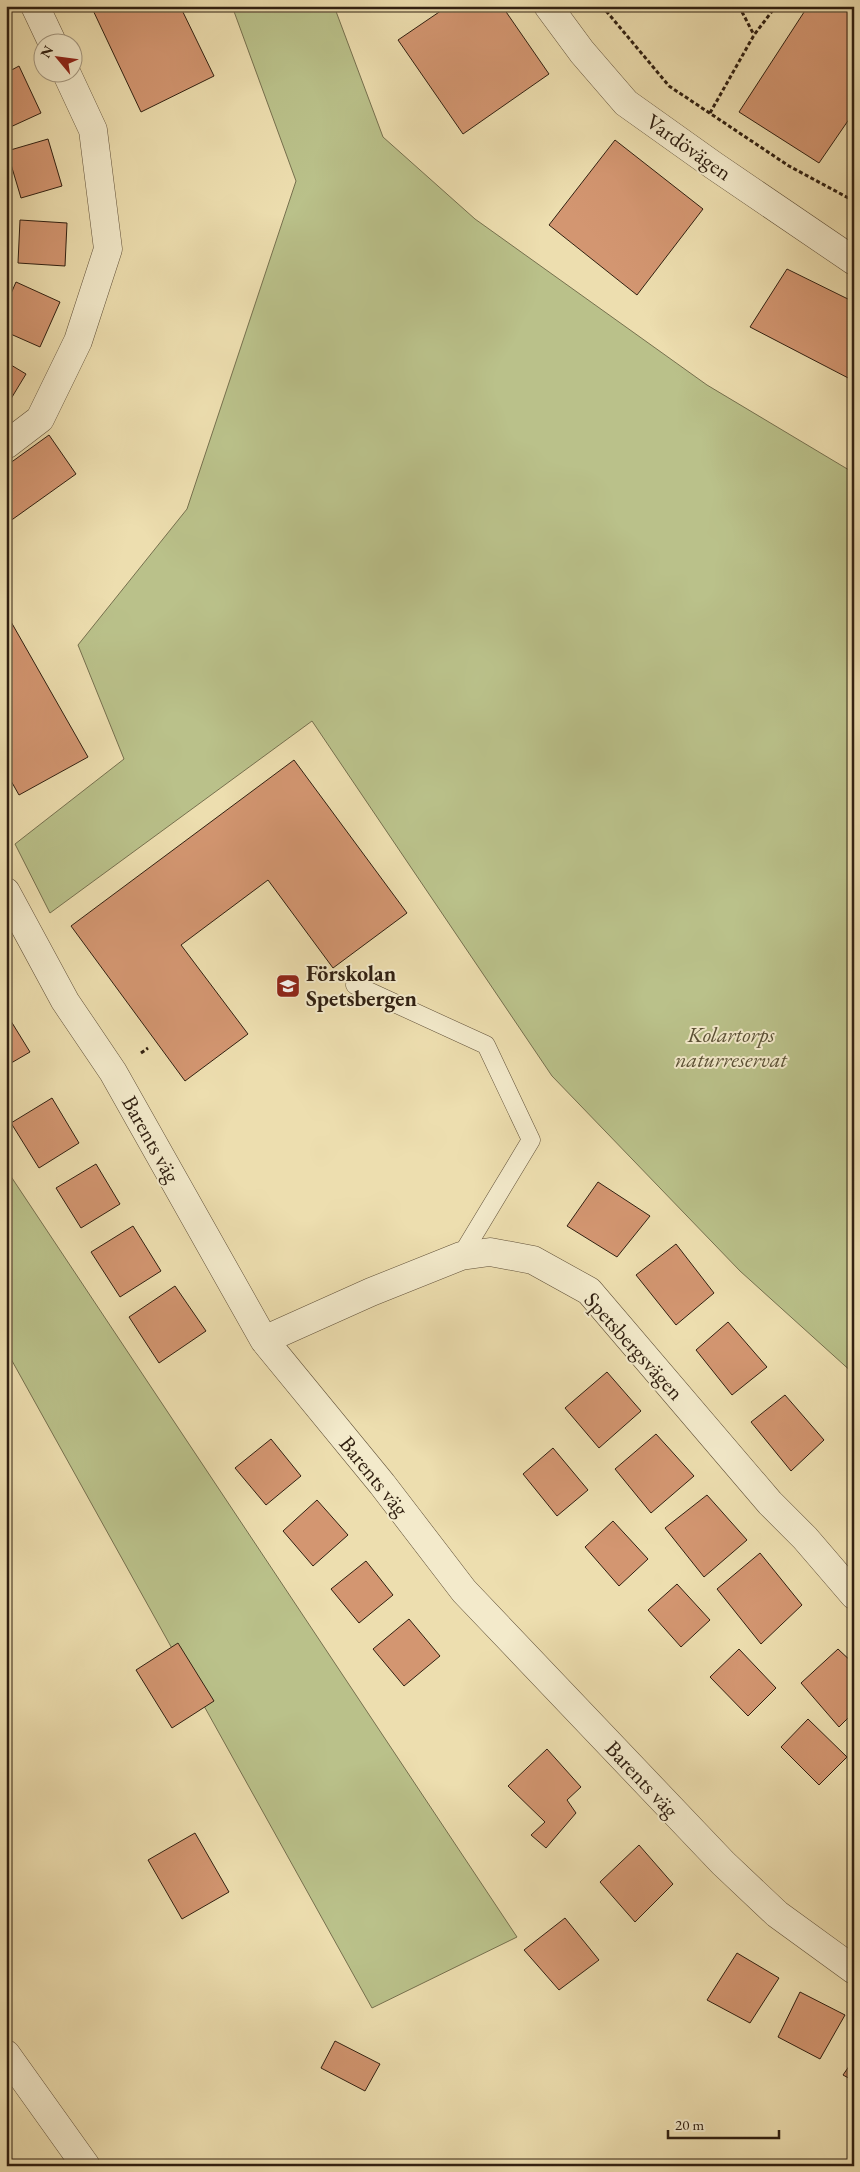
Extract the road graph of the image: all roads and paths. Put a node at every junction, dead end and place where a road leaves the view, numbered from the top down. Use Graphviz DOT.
graph roads {
  1 [pos="35,6"];
  2 [pos="548,6"];
  3 [pos="602,6"];
  4 [pos="739,6"];
  5 [pos="776,6"];
  6 [pos="47,32"];
  7 [pos="754,36"];
  8 [pos="71,82"];
  9 [pos="710,114"];
  10 [pos="854,201"];
  11 [pos="854,261"];
  12 [pos="6,445"];
  13 [pos="6,892"];
  14 [pos="355,984"];
  15 [pos="462,1256"];
  16 [pos="264,1340"];
  17 [pos="854,1594"];
  18 [pos="854,1970"];
  19 [pos="6,2054"];
  20 [pos="86,2166"];
  1 -- 6 [label="street"];
  2 -- 11 [label="street, Vardövägen"];
  3 -- 9 [label="path"];
  4 -- 7 [label="path"];
  5 -- 7 [label="path"];
  7 -- 9 [label="path"];
  8 -- 12 [label="street"];
  9 -- 10 [label="path"];
  13 -- 16 [label="street, Barents väg"];
  14 -- 15 [label="lane"];
  15 -- 16 [label="street, Spetsbergsvägen"];
  15 -- 17 [label="street, Spetsbergsvägen"];
  16 -- 18 [label="street, Barents väg"];
  19 -- 20 [label="street"];
}
